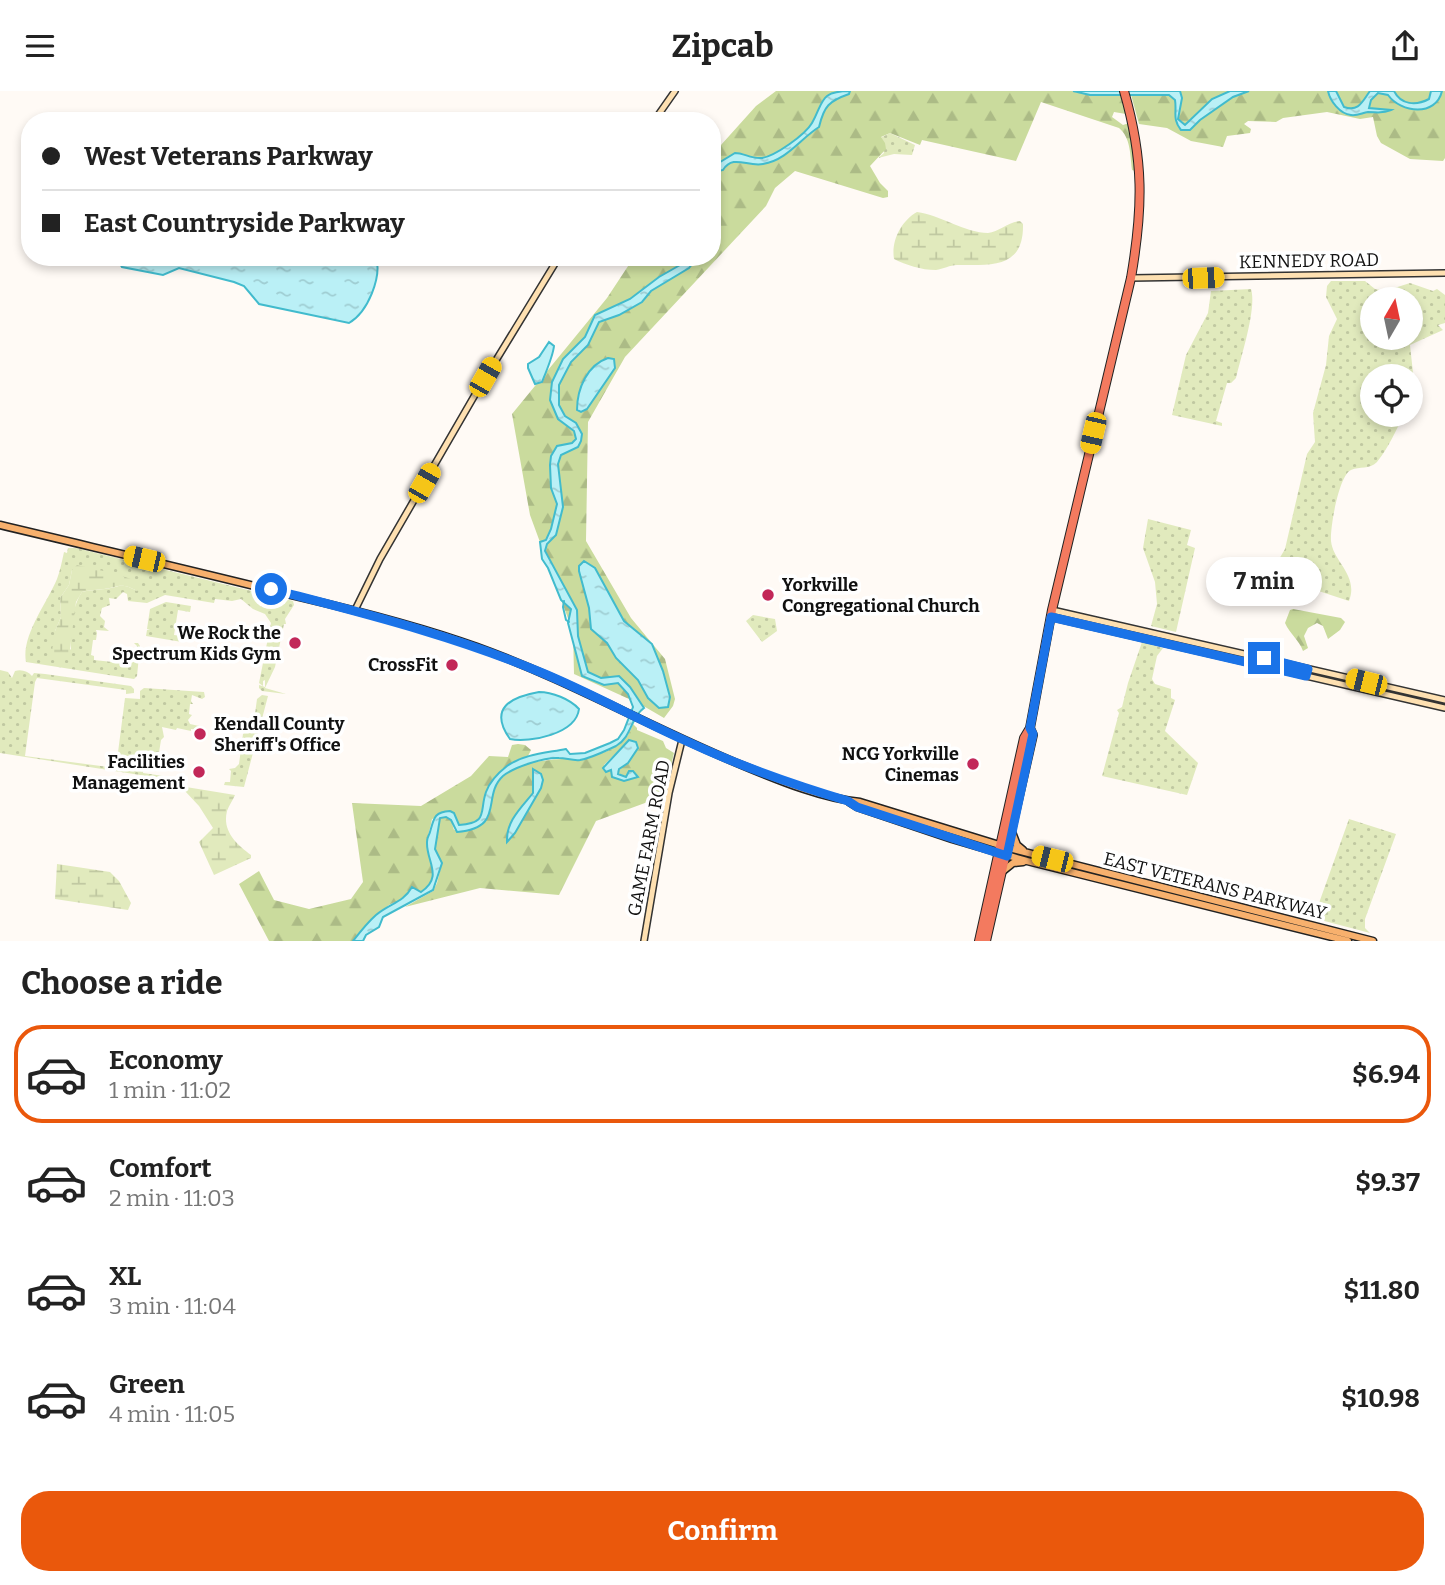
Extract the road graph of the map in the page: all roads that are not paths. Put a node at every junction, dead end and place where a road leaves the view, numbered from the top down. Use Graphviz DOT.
graph roads {
  1 [pos="675,91"];
  2 [pos="1124,91"];
  3 [pos="660,112"];
  4 [pos="553,266"];
  5 [pos="1445,273"];
  6 [pos="1131,278"];
  7 [pos="0,525"];
  8 [pos="355,610"];
  9 [pos="1051,613"];
  10 [pos="1250,655"];
  11 [pos="1248,662"];
  12 [pos="1308,669"];
  13 [pos="1306,676"];
  14 [pos="1445,700"];
  15 [pos="1445,708"];
  16 [pos="682,740"];
  17 [pos="848,801"];
  18 [pos="1009,831"];
  19 [pos="983,840"];
  20 [pos="984,849"];
  21 [pos="1004,851"];
  22 [pos="1027,857"];
  23 [pos="999,870"];
  24 [pos="644,941"];
  25 [pos="979,941"];
  26 [pos="986,941"];
  27 [pos="1348,941"];
  28 [pos="1373,941"];
  1 -- 3 [label="street"];
  2 -- 6 [label="highway"];
  4 -- 8 [label="street"];
  5 -- 6 [label="street, KENNEDY ROAD"];
  6 -- 9 [label="highway"];
  7 -- 8 [label="main road"];
  8 -- 16 [label="main road"];
  9 -- 10 [label="street"];
  9 -- 11 [label="street"];
  9 -- 18 [label="highway"];
  10 -- 11 [label="street"];
  10 -- 12 [label="street"];
  11 -- 13 [label="street"];
  12 -- 13 [label="street"];
  12 -- 14 [label="street"];
  13 -- 15 [label="street"];
  16 -- 17 [label="main road"];
  16 -- 24 [label="street, GAME FARM ROAD"];
  17 -- 19 [label="main road"];
  17 -- 20 [label="main road"];
  18 -- 19 [label="main road"];
  18 -- 21 [label="highway"];
  18 -- 22 [label="main road"];
  19 -- 21 [label="main road"];
  20 -- 21 [label="main road"];
  20 -- 23 [label="main road"];
  21 -- 22 [label="main road, EAST VETERANS PARKWAY"];
  21 -- 23 [label="highway"];
  22 -- 23 [label="main road"];
  22 -- 27 [label="main road, EAST VETERANS PARKWAY"];
  22 -- 28 [label="main road, EAST VETERANS PARKWAY"];
  23 -- 25 [label="highway"];
  23 -- 26 [label="highway"];
}
